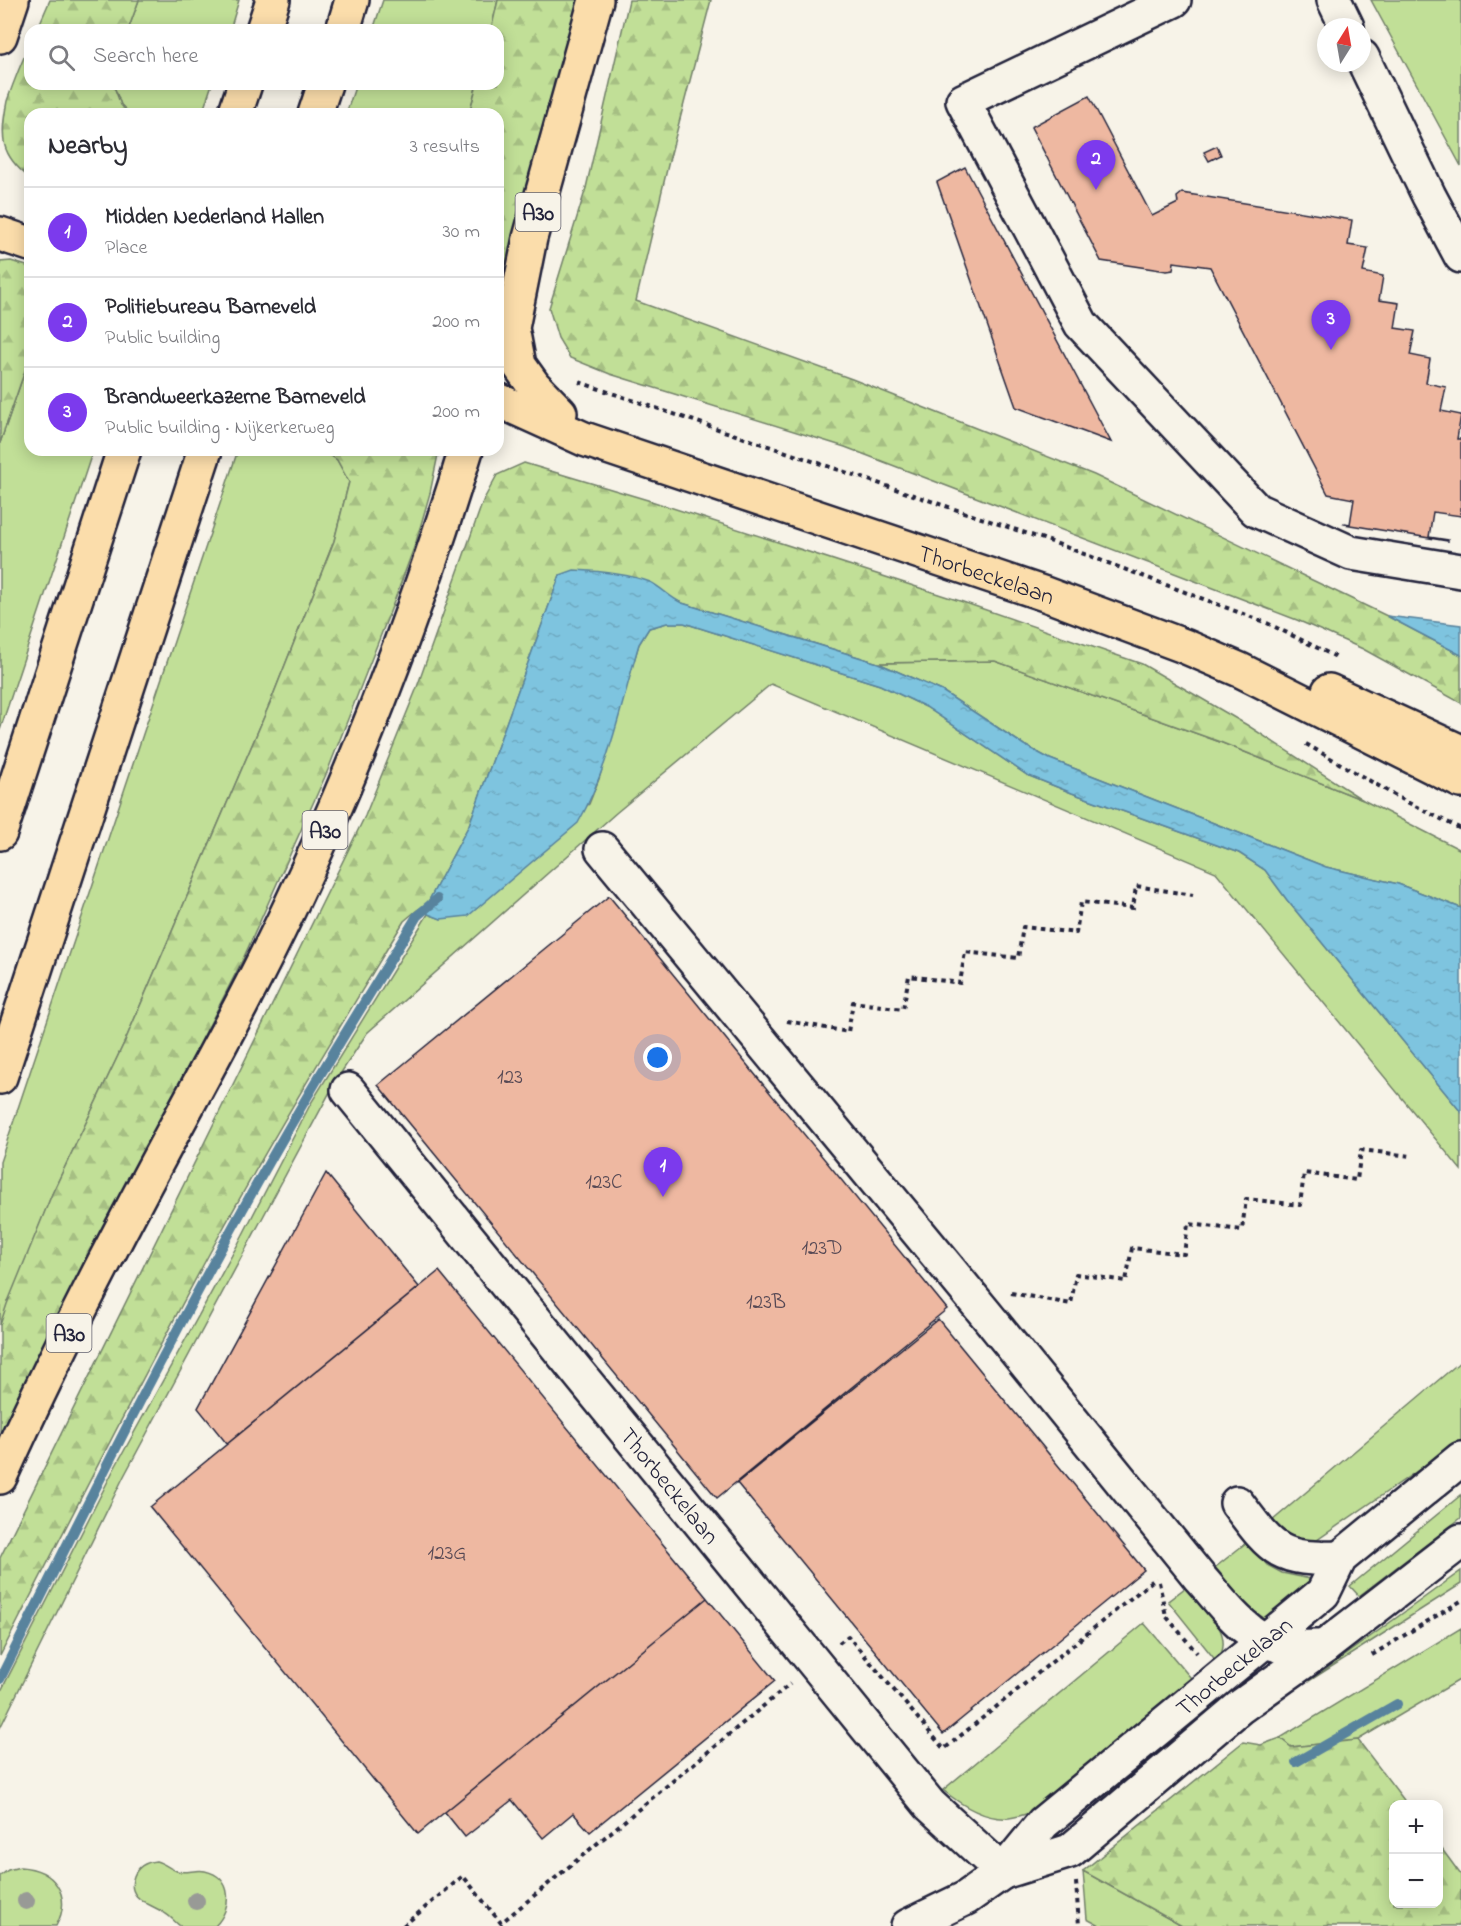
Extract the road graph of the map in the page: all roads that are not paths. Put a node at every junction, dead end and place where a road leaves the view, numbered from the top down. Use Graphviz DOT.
graph roads {
  1 [pos="12,0"];
  2 [pos="273,0"];
  3 [pos="352,0"];
  4 [pos="597,0"];
  5 [pos="1174,0"];
  6 [pos="1334,0"];
  7 [pos="1343,18"];
  8 [pos="265,24"];
  9 [pos="344,24"];
  10 [pos="0,36"];
  11 [pos="1369,72"];
  12 [pos="243,90"];
  13 [pos="323,90"];
  14 [pos="237,108"];
  15 [pos="317,108"];
  16 [pos="0,234"];
  17 [pos="24,242"];
  18 [pos="1461,256"];
  19 [pos="504,400"];
  20 [pos="504,402"];
  21 [pos="561,413"];
  22 [pos="122,456"];
  23 [pos="203,456"];
  24 [pos="464,456"];
  25 [pos="1461,571"];
  26 [pos="1461,752"];
  27 [pos="1461,782"];
  28 [pos="0,833"];
  29 [pos="602,849"];
  30 [pos="0,1077"];
  31 [pos="348,1090"];
  32 [pos="1461,1459"];
  33 [pos="0,1477"];
  34 [pos="1237,1503"];
  35 [pos="1461,1541"];
  36 [pos="1340,1558"];
  37 [pos="1265,1641"];
  38 [pos="1324,1647"];
  39 [pos="1003,1872"];
  40 [pos="908,1926"];
  1 -- 10 [label="main road"];
  2 -- 8 [label="main road"];
  3 -- 9 [label="main road"];
  4 -- 21 [label="main road, A30"];
  5 -- 25 [label="street"];
  6 -- 7 [label="street"];
  11 -- 18 [label="street"];
  12 -- 14 [label="main road"];
  13 -- 15 [label="main road"];
  16 -- 17 [label="main road"];
  19 -- 21 [label="main road, Thorbeckelaan"];
  20 -- 27 [label="main road, Thorbeckelaan"];
  21 -- 26 [label="main road, Thorbeckelaan"];
  22 -- 28 [label="main road"];
  23 -- 30 [label="main road"];
  24 -- 33 [label="main road, A30"];
  29 -- 37 [label="street"];
  31 -- 39 [label="street, Thorbeckelaan"];
  32 -- 36 [label="street, Thorbeckelaan"];
  34 -- 36 [label="street"];
  35 -- 38 [label="street, Thorbeckelaan"];
  36 -- 37 [label="street, Thorbeckelaan"];
  37 -- 38 [label="street"];
  37 -- 39 [label="street, Thorbeckelaan"];
  38 -- 39 [label="street, Thorbeckelaan"];
  39 -- 40 [label="street, Thorbeckelaan"];
}
